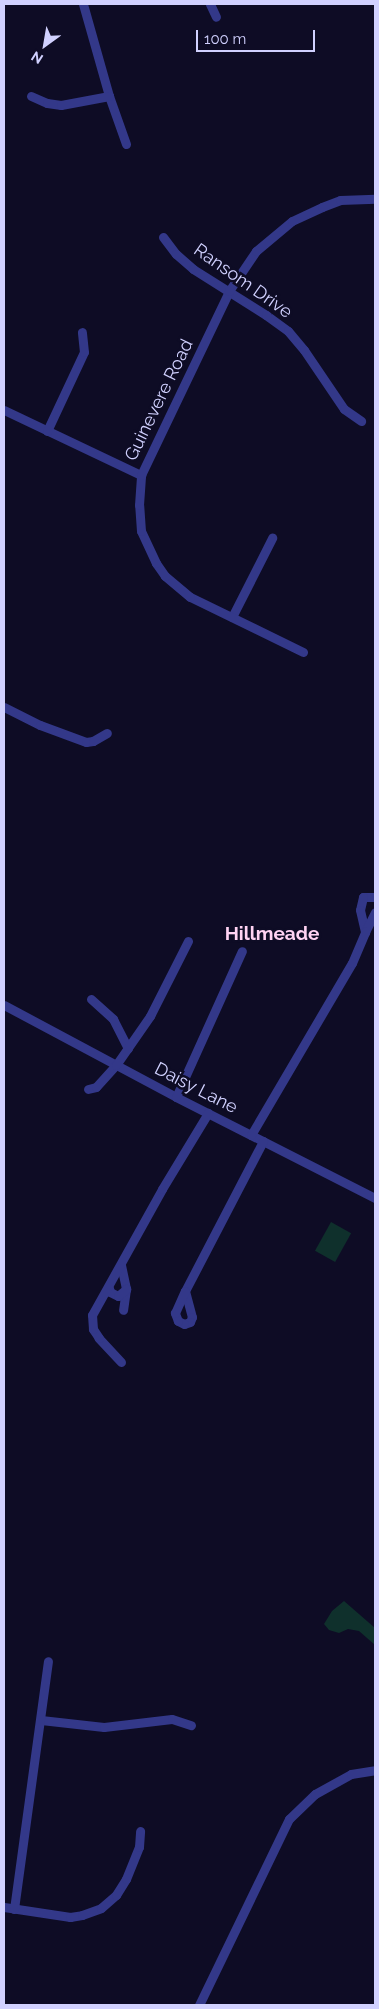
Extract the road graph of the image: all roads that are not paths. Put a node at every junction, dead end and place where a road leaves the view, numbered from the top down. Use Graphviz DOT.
graph roads {
  1 [pos="83,4"];
  2 [pos="210,4"];
  3 [pos="216,17"];
  4 [pos="31,96"];
  5 [pos="109,96"];
  6 [pos="126,144"];
  7 [pos="375,199"];
  8 [pos="162,237"];
  9 [pos="229,291"];
  10 [pos="82,332"];
  11 [pos="4,410"];
  12 [pos="361,420"];
  13 [pos="47,431"];
  14 [pos="141,475"];
  15 [pos="272,538"];
  16 [pos="232,617"];
  17 [pos="303,652"];
  18 [pos="4,707"];
  19 [pos="107,734"];
  20 [pos="375,897"];
  21 [pos="375,912"];
  22 [pos="365,932"];
  23 [pos="188,942"];
  24 [pos="242,951"];
  25 [pos="91,998"];
  26 [pos="4,1005"];
  27 [pos="128,1048"];
  28 [pos="116,1065"];
  29 [pos="88,1089"];
  30 [pos="176,1097"];
  31 [pos="208,1113"];
  32 [pos="251,1135"];
  33 [pos="263,1141"];
  34 [pos="375,1198"];
  35 [pos="121,1264"];
  36 [pos="109,1288"];
  37 [pos="126,1289"];
  38 [pos="184,1291"];
  39 [pos="122,1310"];
  40 [pos="121,1362"];
  41 [pos="48,1661"];
  42 [pos="41,1720"];
  43 [pos="191,1725"];
  44 [pos="375,1770"];
  45 [pos="140,1831"];
  46 [pos="4,1907"];
  47 [pos="14,1909"];
  48 [pos="198,2005"];
  1 -- 5 [label="street"];
  2 -- 3 [label="street"];
  4 -- 5 [label="street"];
  5 -- 6 [label="street"];
  7 -- 9 [label="street, Guinevere Road"];
  8 -- 9 [label="street, Ransom Drive"];
  9 -- 12 [label="street, Ransom Drive"];
  9 -- 14 [label="street, Guinevere Road"];
  10 -- 13 [label="street"];
  11 -- 13 [label="street"];
  13 -- 14 [label="street"];
  14 -- 16 [label="street, Guinevere Road"];
  15 -- 16 [label="street"];
  16 -- 17 [label="street, Guinevere Road"];
  18 -- 19 [label="street"];
  20 -- 22 [label="street"];
  21 -- 22 [label="street"];
  22 -- 32 [label="street"];
  23 -- 27 [label="street"];
  24 -- 30 [label="street"];
  25 -- 27 [label="street"];
  26 -- 28 [label="street, Daisy Lane"];
  27 -- 28 [label="street"];
  28 -- 29 [label="street"];
  28 -- 30 [label="street, Daisy Lane"];
  30 -- 31 [label="street, Daisy Lane"];
  31 -- 32 [label="street, Daisy Lane"];
  31 -- 35 [label="street"];
  32 -- 33 [label="street, Daisy Lane"];
  33 -- 34 [label="street, Daisy Lane"];
  33 -- 38 [label="street"];
  35 -- 36 [label="street"];
  35 -- 37 [label="street"];
  36 -- 37 [label="street"];
  36 -- 40 [label="street"];
  37 -- 39 [label="street"];
  41 -- 42 [label="street"];
  42 -- 43 [label="street"];
  42 -- 47 [label="street"];
  44 -- 48 [label="street"];
  45 -- 47 [label="street"];
  46 -- 47 [label="street"];
}
